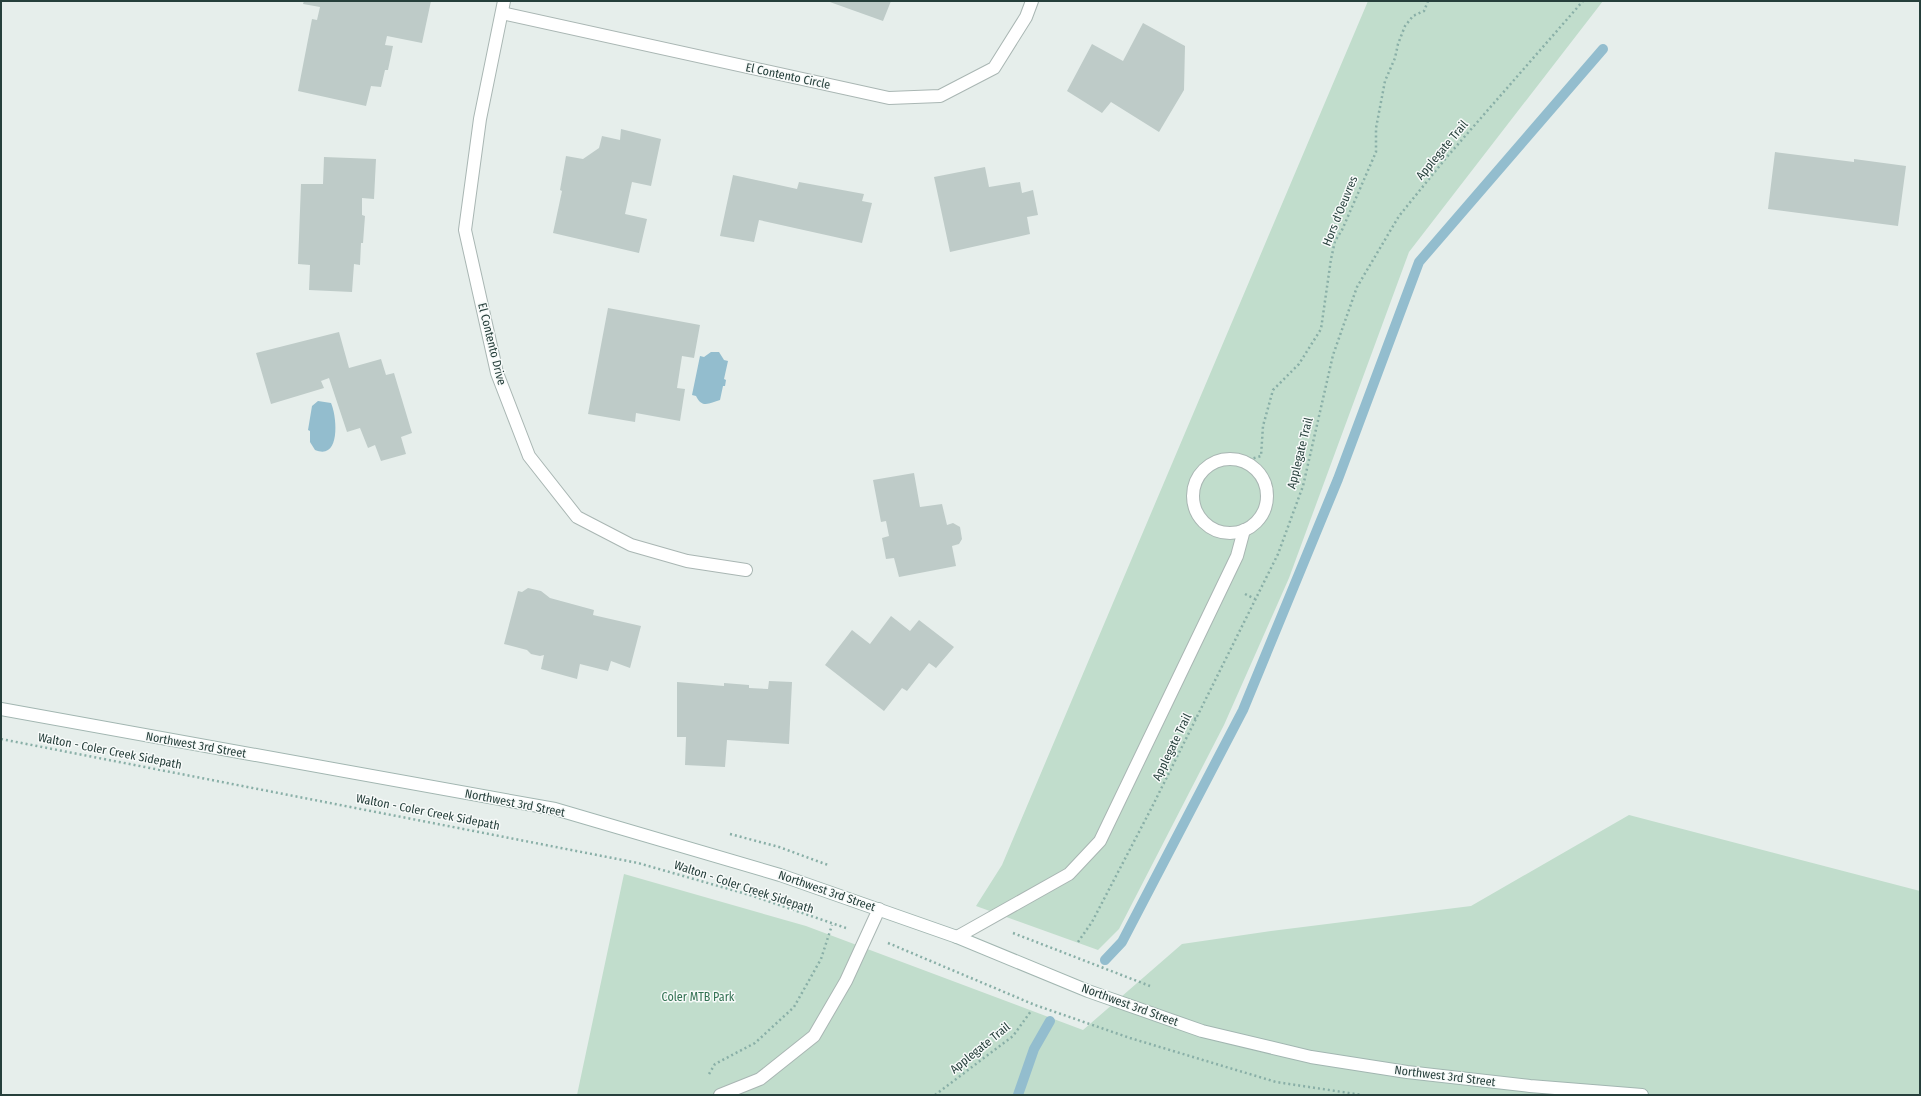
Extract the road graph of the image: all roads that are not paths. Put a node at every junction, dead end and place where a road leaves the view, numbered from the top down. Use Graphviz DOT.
graph roads {
  1 [pos="1032,1"];
  2 [pos="503,7"];
  3 [pos="1244,530"];
  4 [pos="746,570"];
  5 [pos="1,709"];
  6 [pos="879,909"];
  7 [pos="957,937"];
  8 [pos="720,1095"];
  9 [pos="1642,1095"];
  1 -- 2 [label="street, El Contento Circle"];
  2 -- 4 [label="street, El Contento Drive"];
  3 -- 3 [label="street"];
  3 -- 7 [label="street"];
  5 -- 6 [label="street, Northwest 3rd Street"];
  6 -- 7 [label="street, Northwest 3rd Street"];
  6 -- 8 [label="street"];
  7 -- 9 [label="street, Northwest 3rd Street"];
}
